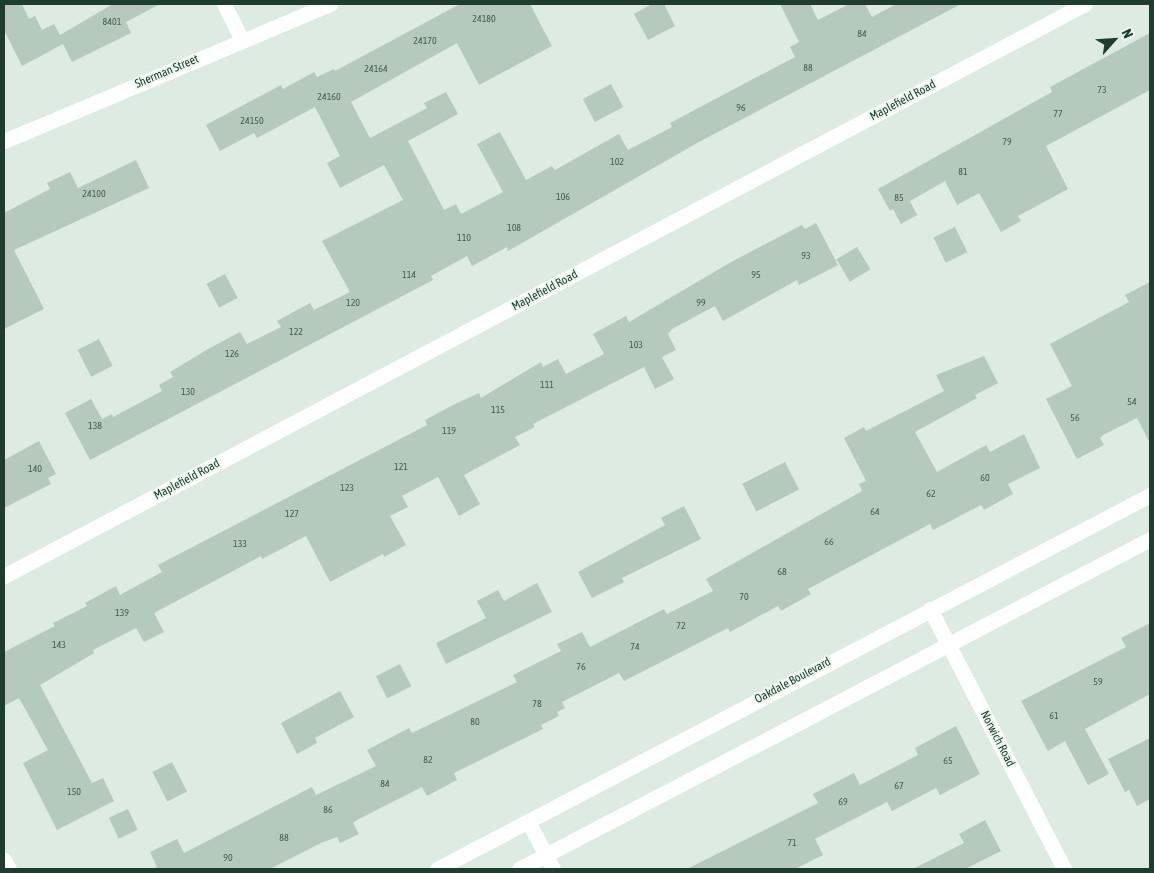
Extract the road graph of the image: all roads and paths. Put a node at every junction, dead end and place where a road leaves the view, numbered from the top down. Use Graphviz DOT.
graph roads {
  1 [pos="224,4"];
  2 [pos="330,4"];
  3 [pos="1086,4"];
  4 [pos="242,40"];
  5 [pos="4,140"];
  6 [pos="1150,494"];
  7 [pos="1150,540"];
  8 [pos="4,576"];
  9 [pos="930,610"];
  10 [pos="948,645"];
  11 [pos="528,821"];
  12 [pos="546,855"];
  13 [pos="4,860"];
  14 [pos="9,869"];
  15 [pos="437,869"];
  16 [pos="519,869"];
  17 [pos="553,869"];
  18 [pos="1064,869"];
  1 -- 4 [label="street"];
  2 -- 4 [label="street, Sherman Street"];
  3 -- 8 [label="street, Maplefield Road"];
  4 -- 5 [label="street, Sherman Street"];
  6 -- 9 [label="street, Oakdale Boulevard"];
  7 -- 10 [label="street"];
  9 -- 10 [label="street, Norwich Road"];
  9 -- 11 [label="street, Oakdale Boulevard"];
  10 -- 12 [label="street"];
  10 -- 18 [label="street, Norwich Road"];
  11 -- 12 [label="street"];
  11 -- 15 [label="street, Oakdale Boulevard"];
  12 -- 16 [label="street"];
  12 -- 17 [label="street"];
  13 -- 14 [label="street"];
}
